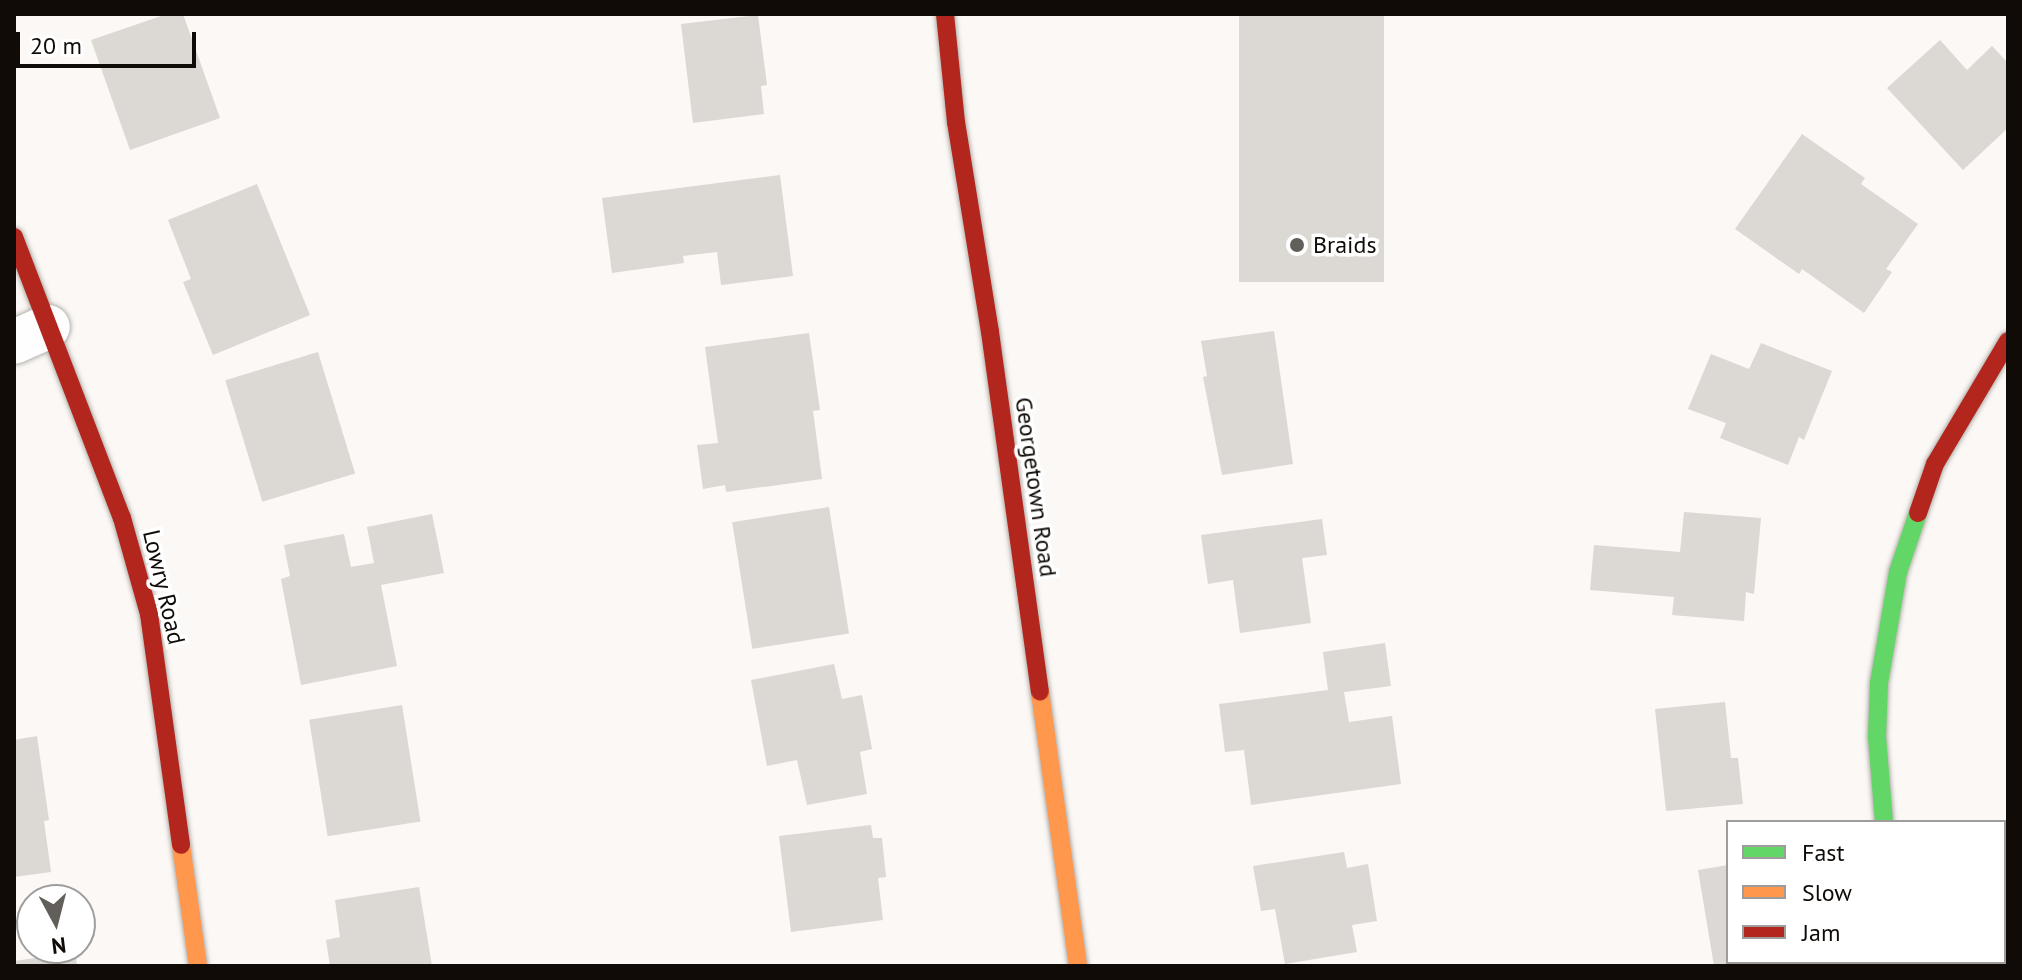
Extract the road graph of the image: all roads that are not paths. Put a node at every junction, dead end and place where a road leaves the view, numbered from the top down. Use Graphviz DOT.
graph roads {
  1 [pos="945,14"];
  2 [pos="14,237"];
  3 [pos="31,335"];
  4 [pos="2008,341"];
  5 [pos="1884,820"];
  6 [pos="198,966"];
  7 [pos="1078,966"];
  1 -- 7 [label="street, Georgetown Road"];
  2 -- 3 [label="street, Lowry Road"];
  3 -- 6 [label="street, Lowry Road"];
  4 -- 5 [label="street"];
}
